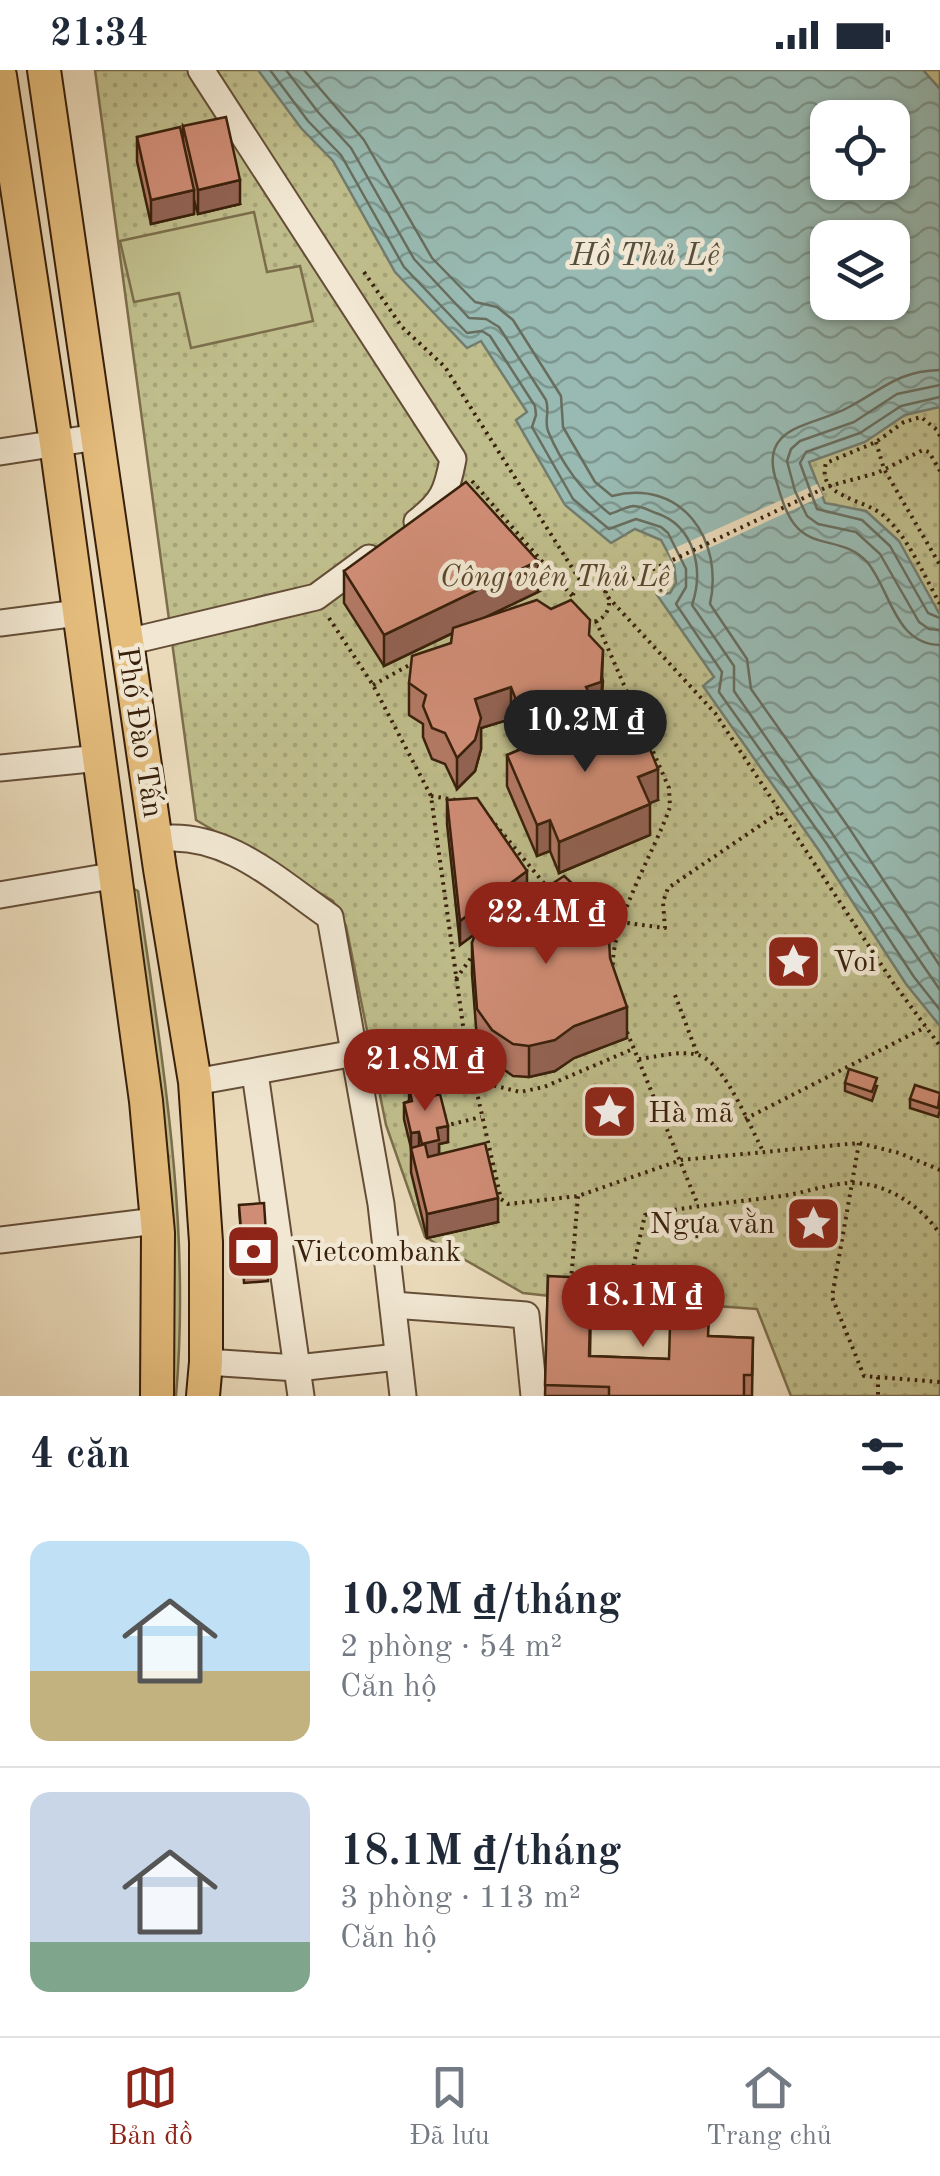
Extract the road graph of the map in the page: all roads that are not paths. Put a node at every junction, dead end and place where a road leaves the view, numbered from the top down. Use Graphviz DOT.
graph roads {
  1 [pos="44,70"];
  2 [pos="200,70"];
  3 [pos="0,76"];
  4 [pos="97,437"];
  5 [pos="56,443"];
  6 [pos="0,452"];
  7 [pos="78,612"];
  8 [pos="0,622"];
  9 [pos="127,642"];
  10 [pos="100,758"];
  11 [pos="0,768"];
  12 [pos="158,839"];
  13 [pos="104,877"];
  14 [pos="0,895"];
  15 [pos="355,1052"];
  16 [pos="255,1073"];
  17 [pos="194,1082"];
  18 [pos="156,1221"];
  19 [pos="0,1240"];
  20 [pos="394,1306"];
  21 [pos="398,1357"];
  22 [pos="206,1362"];
  23 [pos="298,1368"];
  24 [pos="157,1396"];
  25 [pos="202,1396"];
  26 [pos="300,1396"];
  27 [pos="403,1396"];
  28 [pos="534,1396"];
  1 -- 4 [label="main road, Phố Đào Tấn"];
  2 -- 9 [label="street"];
  3 -- 5 [label="main road, Phố Đào Tấn"];
  4 -- 5 [label="street"];
  4 -- 9 [label="main road, Phố Đào Tấn"];
  5 -- 6 [label="street"];
  5 -- 7 [label="main road, Phố Đào Tấn"];
  7 -- 8 [label="street"];
  7 -- 10 [label="main road, Phố Đào Tấn"];
  9 -- 12 [label="main road, Phố Đào Tấn"];
  10 -- 11 [label="street"];
  10 -- 13 [label="main road, Phố Đào Tấn"];
  12 -- 15 [label="street"];
  12 -- 17 [label="main road, Phố Đào Tấn"];
  13 -- 14 [label="street"];
  13 -- 18 [label="main road, Phố Đào Tấn"];
  15 -- 16 [label="street"];
  15 -- 20 [label="street"];
  16 -- 17 [label="street"];
  16 -- 23 [label="street"];
  17 -- 22 [label="main road, Phố Đào Tấn"];
  18 -- 19 [label="street"];
  18 -- 24 [label="main road, Phố Đào Tấn"];
  20 -- 21 [label="street"];
  20 -- 28 [label="street"];
  21 -- 23 [label="street"];
  21 -- 27 [label="street"];
  22 -- 23 [label="street"];
  22 -- 25 [label="main road, Phố Đào Tấn"];
  23 -- 26 [label="street"];
}
